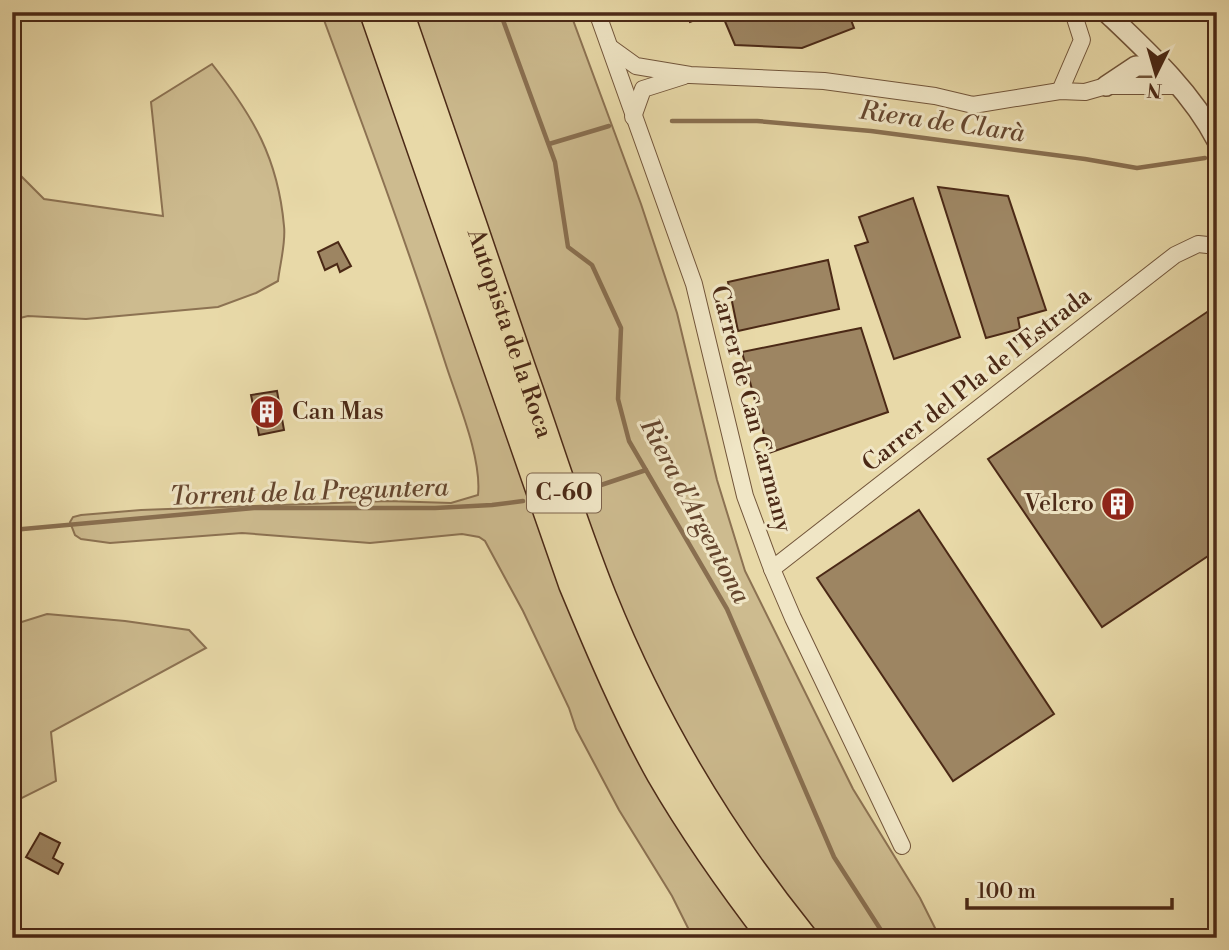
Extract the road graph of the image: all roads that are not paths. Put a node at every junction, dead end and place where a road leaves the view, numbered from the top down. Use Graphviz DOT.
graph roads {
  1 [pos="374,12"];
  2 [pos="399,12"];
  3 [pos="597,12"];
  4 [pos="1073,12"];
  5 [pos="1106,12"];
  6 [pos="610,47"];
  7 [pos="1159,66"];
  8 [pos="690,75"];
  9 [pos="1106,86"];
  10 [pos="1179,86"];
  11 [pos="1060,91"];
  12 [pos="633,117"];
  13 [pos="1215,138"];
  14 [pos="1217,246"];
  15 [pos="772,569"];
  16 [pos="902,846"];
  17 [pos="773,938"];
  18 [pos="803,938"];
  1 -- 17 [label="highway, Autopista de la Roca / C-60"];
  2 -- 18 [label="highway, Autopista de la Roca / C-60"];
  3 -- 6 [label="street, Carrer de Can Carmany"];
  4 -- 11 [label="street"];
  5 -- 7 [label="street"];
  6 -- 8 [label="street"];
  6 -- 12 [label="street, Carrer de Can Carmany"];
  7 -- 9 [label="street"];
  7 -- 10 [label="street"];
  8 -- 11 [label="street"];
  8 -- 12 [label="street"];
  9 -- 10 [label="street"];
  9 -- 11 [label="street"];
  10 -- 13 [label="street"];
  12 -- 15 [label="street, Carrer de Can Carmany"];
  14 -- 15 [label="street, Carrer del Pla de l'Estrada"];
  15 -- 16 [label="street, Carrer de Can Carmany"];
}
